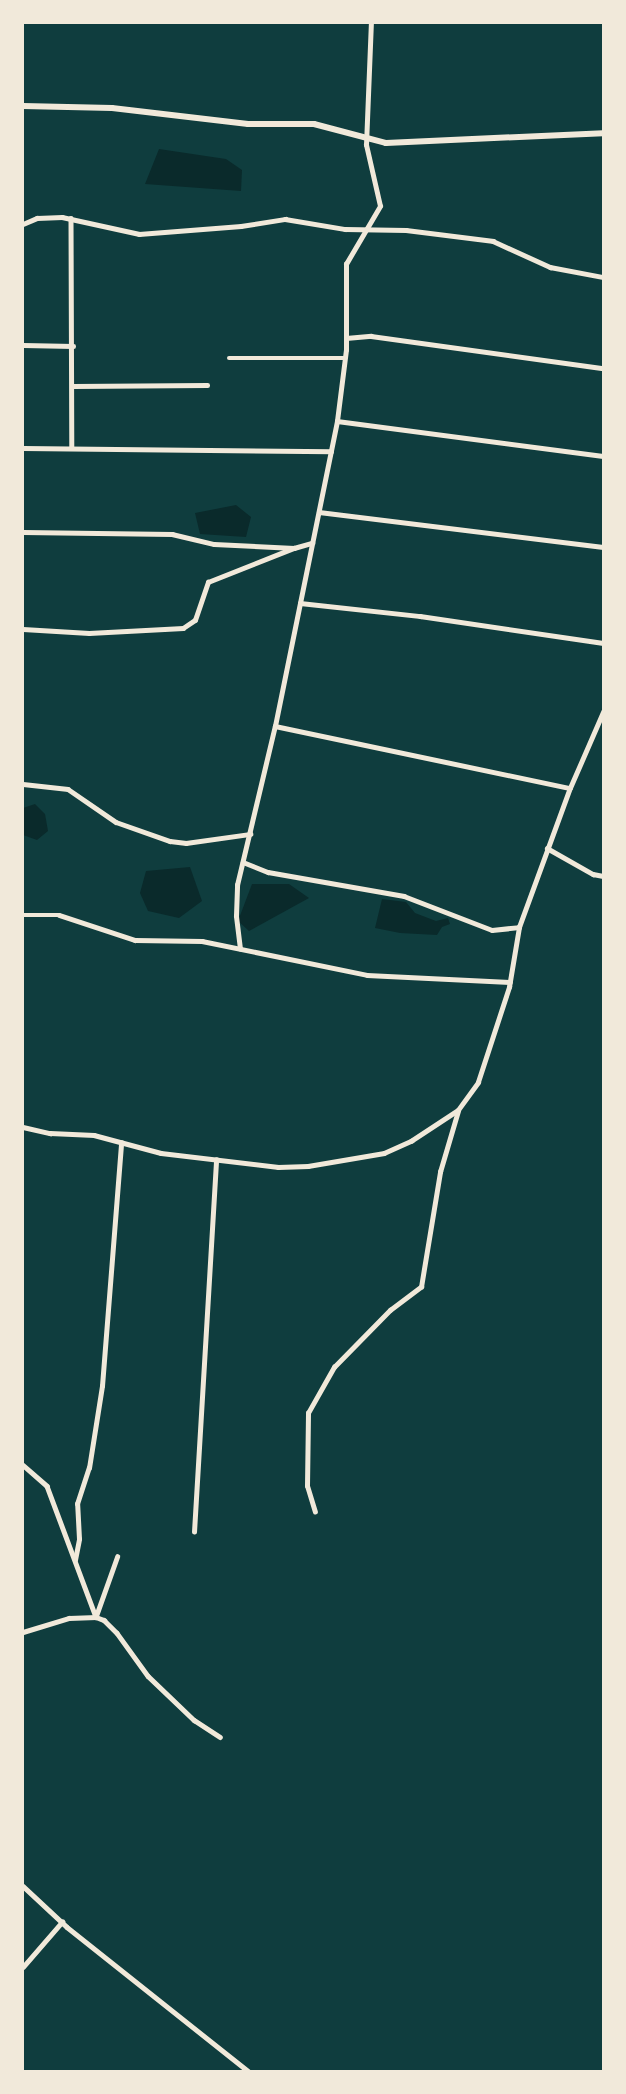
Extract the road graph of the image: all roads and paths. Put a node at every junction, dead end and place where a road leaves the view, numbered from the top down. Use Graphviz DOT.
graph roads {
  1 [pos="371,23"];
  2 [pos="23,106"];
  3 [pos="603,133"];
  4 [pos="366,138"];
  5 [pos="71,218"];
  6 [pos="23,224"];
  7 [pos="366,232"];
  8 [pos="603,277"];
  9 [pos="346,338"];
  10 [pos="23,345"];
  11 [pos="73,346"];
  12 [pos="229,358"];
  13 [pos="345,358"];
  14 [pos="603,368"];
  15 [pos="207,385"];
  16 [pos="73,386"];
  17 [pos="337,421"];
  18 [pos="23,448"];
  19 [pos="72,448"];
  20 [pos="331,451"];
  21 [pos="603,456"];
  22 [pos="319,512"];
  23 [pos="23,531"];
  24 [pos="312,543"];
  25 [pos="603,547"];
  26 [pos="294,548"];
  27 [pos="300,603"];
  28 [pos="23,629"];
  29 [pos="603,643"];
  30 [pos="603,712"];
  31 [pos="275,726"];
  32 [pos="23,784"];
  33 [pos="570,789"];
  34 [pos="250,834"];
  35 [pos="547,848"];
  36 [pos="243,862"];
  37 [pos="603,876"];
  38 [pos="23,915"];
  39 [pos="519,927"];
  40 [pos="240,949"];
  41 [pos="510,982"];
  42 [pos="458,1110"];
  43 [pos="23,1127"];
  44 [pos="121,1143"];
  45 [pos="216,1160"];
  46 [pos="23,1465"];
  47 [pos="315,1512"];
  48 [pos="194,1532"];
  49 [pos="117,1557"];
  50 [pos="75,1560"];
  51 [pos="96,1617"];
  52 [pos="23,1632"];
  53 [pos="220,1737"];
  54 [pos="23,1885"];
  55 [pos="62,1922"];
  56 [pos="23,1968"];
  57 [pos="248,2071"];
  1 -- 4 [label="street"];
  2 -- 4 [label="street"];
  3 -- 4 [label="street"];
  4 -- 7 [label="street"];
  5 -- 6 [label="street"];
  5 -- 7 [label="street"];
  5 -- 11 [label="street"];
  7 -- 8 [label="street"];
  7 -- 9 [label="street"];
  9 -- 13 [label="street"];
  9 -- 14 [label="street"];
  10 -- 11 [label="street"];
  11 -- 16 [label="street"];
  12 -- 13 [label="street"];
  13 -- 17 [label="street"];
  15 -- 16 [label="street"];
  16 -- 19 [label="street"];
  17 -- 20 [label="street"];
  17 -- 21 [label="street"];
  18 -- 19 [label="street"];
  19 -- 20 [label="street"];
  20 -- 22 [label="street"];
  22 -- 24 [label="street"];
  22 -- 25 [label="street"];
  23 -- 26 [label="street"];
  24 -- 26 [label="street"];
  24 -- 27 [label="street"];
  26 -- 28 [label="street"];
  27 -- 29 [label="street"];
  27 -- 31 [label="street"];
  30 -- 33 [label="street"];
  31 -- 33 [label="street"];
  31 -- 34 [label="street"];
  32 -- 34 [label="street"];
  33 -- 35 [label="street"];
  34 -- 36 [label="street"];
  35 -- 37 [label="street"];
  35 -- 39 [label="street"];
  36 -- 39 [label="street"];
  36 -- 40 [label="street"];
  38 -- 40 [label="street"];
  39 -- 41 [label="street"];
  40 -- 41 [label="street"];
  41 -- 42 [label="street"];
  42 -- 45 [label="street"];
  42 -- 47 [label="street"];
  43 -- 44 [label="street"];
  44 -- 45 [label="street"];
  44 -- 50 [label="street"];
  45 -- 48 [label="street"];
  46 -- 50 [label="street"];
  49 -- 51 [label="street"];
  50 -- 51 [label="street"];
  51 -- 52 [label="street"];
  51 -- 53 [label="street"];
  54 -- 55 [label="street"];
  55 -- 56 [label="street"];
  55 -- 57 [label="street"];
}
